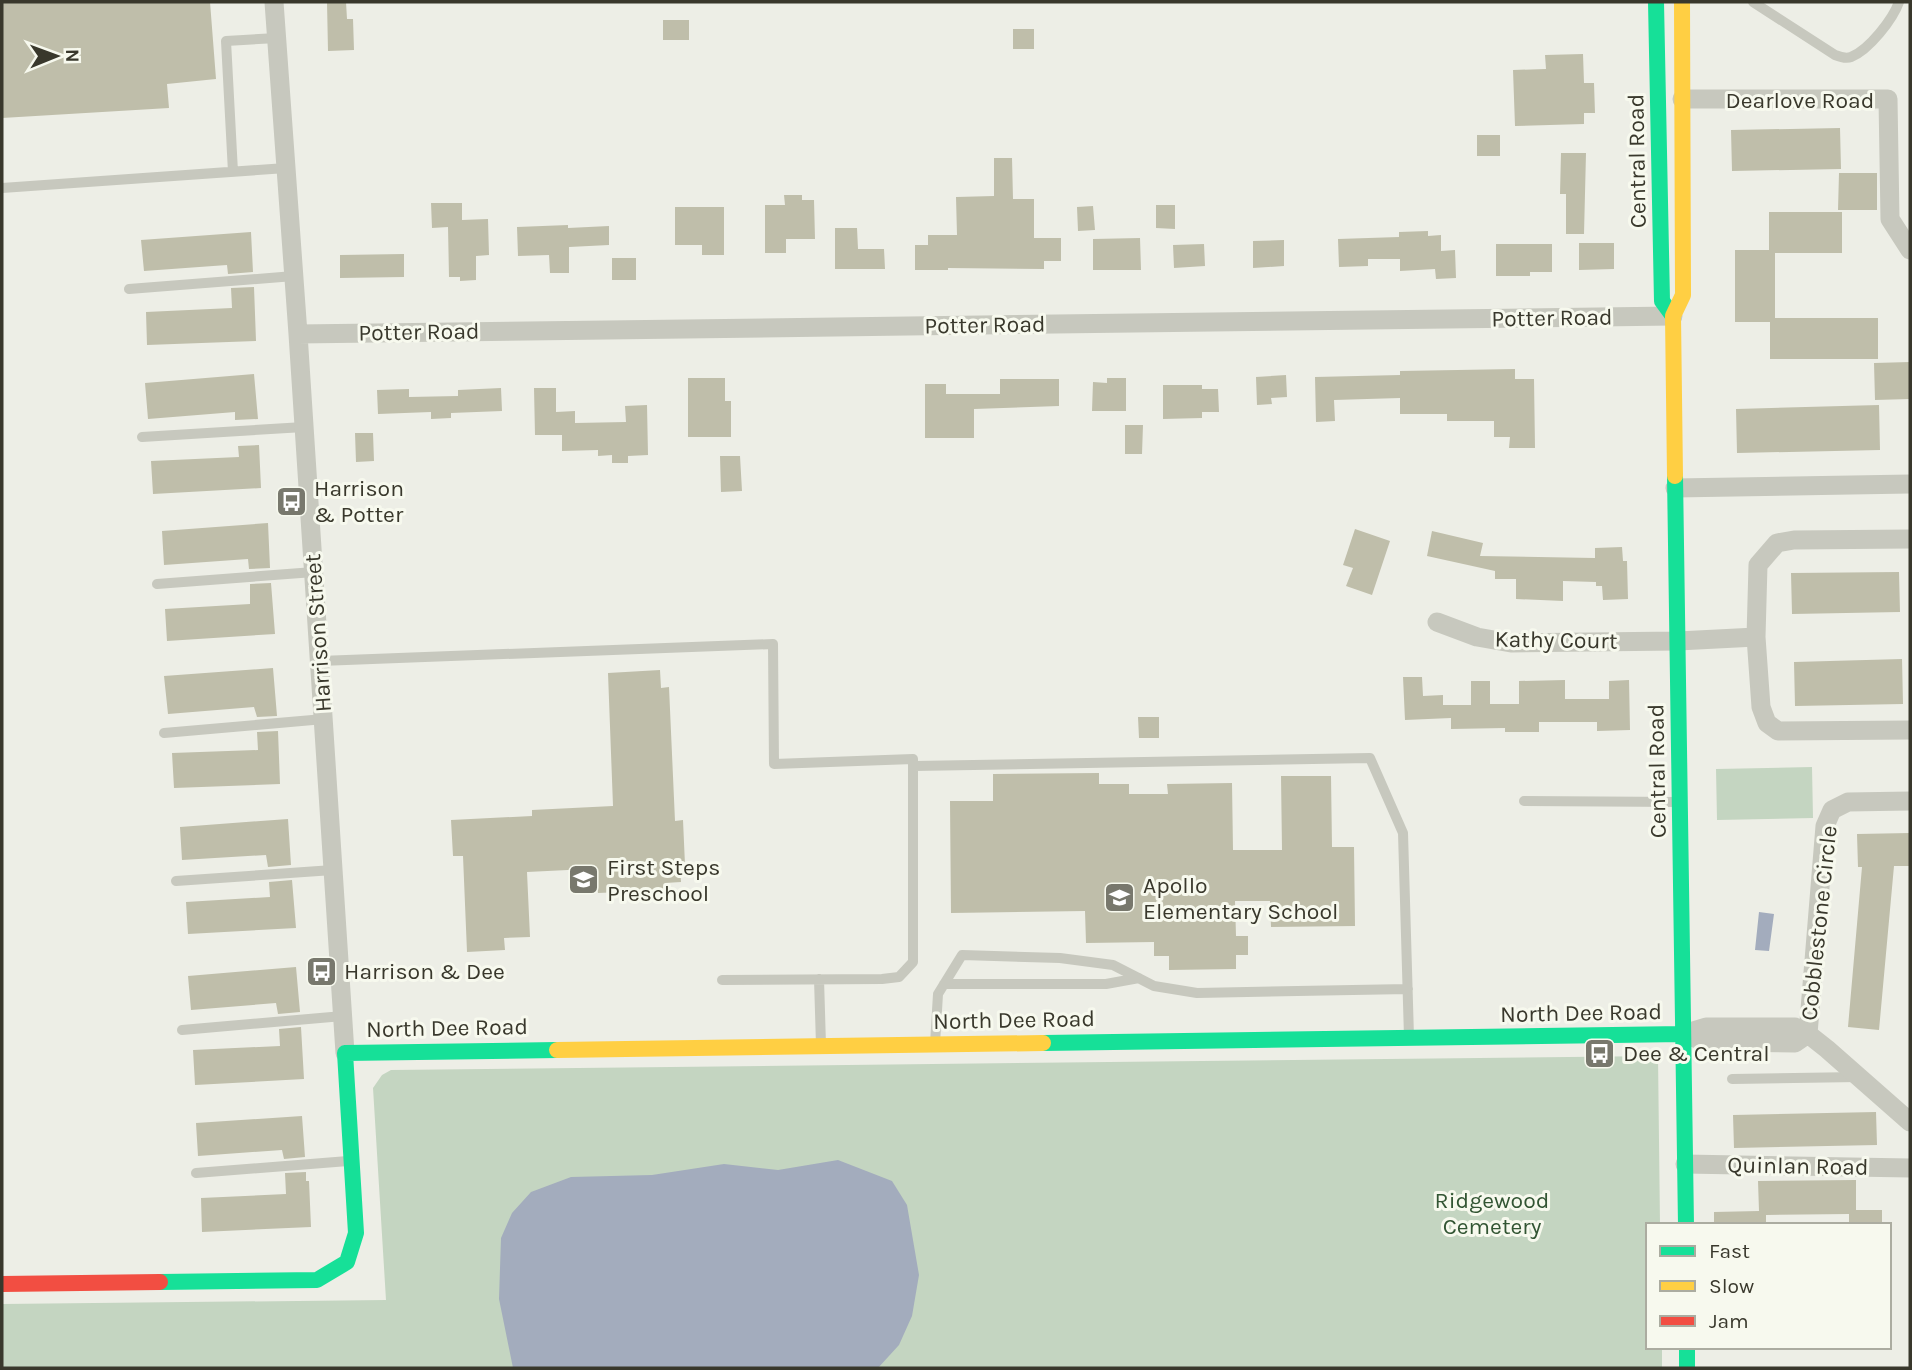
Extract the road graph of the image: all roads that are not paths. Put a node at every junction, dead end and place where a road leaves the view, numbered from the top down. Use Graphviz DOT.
graph roads {
  1 [pos="274,2"];
  2 [pos="1656,2"];
  3 [pos="1682,2"];
  4 [pos="1753,2"];
  5 [pos="1899,2"];
  6 [pos="277,38"];
  7 [pos="1682,99"];
  8 [pos="286,168"];
  9 [pos="233,172"];
  10 [pos="2,188"];
  11 [pos="1910,250"];
  12 [pos="294,276"];
  13 [pos="129,289"];
  14 [pos="1673,316"];
  15 [pos="298,334"];
  16 [pos="304,427"];
  17 [pos="142,437"];
  18 [pos="1910,484"];
  19 [pos="1675,488"];
  20 [pos="1910,539"];
  21 [pos="314,572"];
  22 [pos="157,584"];
  23 [pos="1437,622"];
  24 [pos="1756,637"];
  25 [pos="1678,641"];
  26 [pos="320,661"];
  27 [pos="324,719"];
  28 [pos="1910,730"];
  29 [pos="164,733"];
  30 [pos="914,766"];
  31 [pos="1524,801"];
  32 [pos="1910,801"];
  33 [pos="1680,802"];
  34 [pos="333,870"];
  35 [pos="176,881"];
  36 [pos="1139,978"];
  37 [pos="819,979"];
  38 [pos="722,980"];
  39 [pos="944,984"];
  40 [pos="1408,989"];
  41 [pos="343,1016"];
  42 [pos="183,1030"];
  43 [pos="1683,1034"];
  44 [pos="1808,1034"];
  45 [pos="1409,1038"];
  46 [pos="935,1044"];
  47 [pos="821,1046"];
  48 [pos="345,1053"];
  49 [pos="1861,1077"];
  50 [pos="1732,1079"];
  51 [pos="1910,1122"];
  52 [pos="352,1161"];
  53 [pos="1685,1164"];
  54 [pos="1910,1168"];
  55 [pos="196,1172"];
  56 [pos="1686,1223"];
  57 [pos="2,1283"];
  58 [pos="1687,1349"];
  59 [pos="1687,1368"];
  1 -- 6 [label="street, Harrison Street"];
  2 -- 14 [label="street, Central Road"];
  3 -- 7 [label="street, Central Road"];
  4 -- 5 [label="lane"];
  6 -- 8 [label="street, Harrison Street"];
  6 -- 9 [label="lane"];
  7 -- 11 [label="street, Dearlove Road"];
  7 -- 14 [label="street, Central Road"];
  8 -- 9 [label="lane"];
  8 -- 12 [label="street, Harrison Street"];
  9 -- 10 [label="lane"];
  12 -- 13 [label="lane"];
  12 -- 15 [label="street, Harrison Street"];
  14 -- 15 [label="street, Potter Road"];
  14 -- 19 [label="street, Central Road"];
  15 -- 16 [label="street, Harrison Street"];
  16 -- 17 [label="lane"];
  16 -- 21 [label="street, Harrison Street"];
  18 -- 19 [label="street"];
  19 -- 25 [label="street, Central Road"];
  20 -- 24 [label="street"];
  21 -- 22 [label="lane"];
  21 -- 26 [label="street, Harrison Street"];
  23 -- 25 [label="street, Kathy Court"];
  24 -- 25 [label="street, Kathy Court"];
  24 -- 28 [label="street"];
  25 -- 33 [label="street, Central Road"];
  26 -- 27 [label="street, Harrison Street"];
  26 -- 30 [label="lane"];
  27 -- 29 [label="lane"];
  27 -- 34 [label="street, Harrison Street"];
  30 -- 37 [label="lane"];
  30 -- 40 [label="lane"];
  31 -- 33 [label="lane"];
  32 -- 44 [label="street, Cobblestone Circle"];
  33 -- 43 [label="street, Central Road"];
  34 -- 35 [label="lane"];
  34 -- 41 [label="street, Harrison Street"];
  36 -- 39 [label="lane"];
  36 -- 39 [label="lane"];
  36 -- 40 [label="lane"];
  37 -- 38 [label="lane"];
  37 -- 47 [label="lane"];
  39 -- 46 [label="lane"];
  40 -- 45 [label="lane"];
  41 -- 42 [label="lane"];
  41 -- 48 [label="street, Harrison Street"];
  43 -- 44 [label="street, Cobblestone Circle"];
  43 -- 45 [label="street, North Dee Road"];
  43 -- 53 [label="street, Central Road"];
  44 -- 49 [label="street"];
  45 -- 46 [label="street, North Dee Road"];
  46 -- 47 [label="street, North Dee Road"];
  47 -- 48 [label="street, North Dee Road"];
  48 -- 52 [label="street, Harrison Street"];
  49 -- 50 [label="lane"];
  49 -- 51 [label="street"];
  52 -- 55 [label="lane"];
  52 -- 57 [label="street, Harrison Street"];
  53 -- 54 [label="street, Quinlan Road"];
  53 -- 56 [label="street, Central Road"];
  58 -- 59 [label="street"];
}
